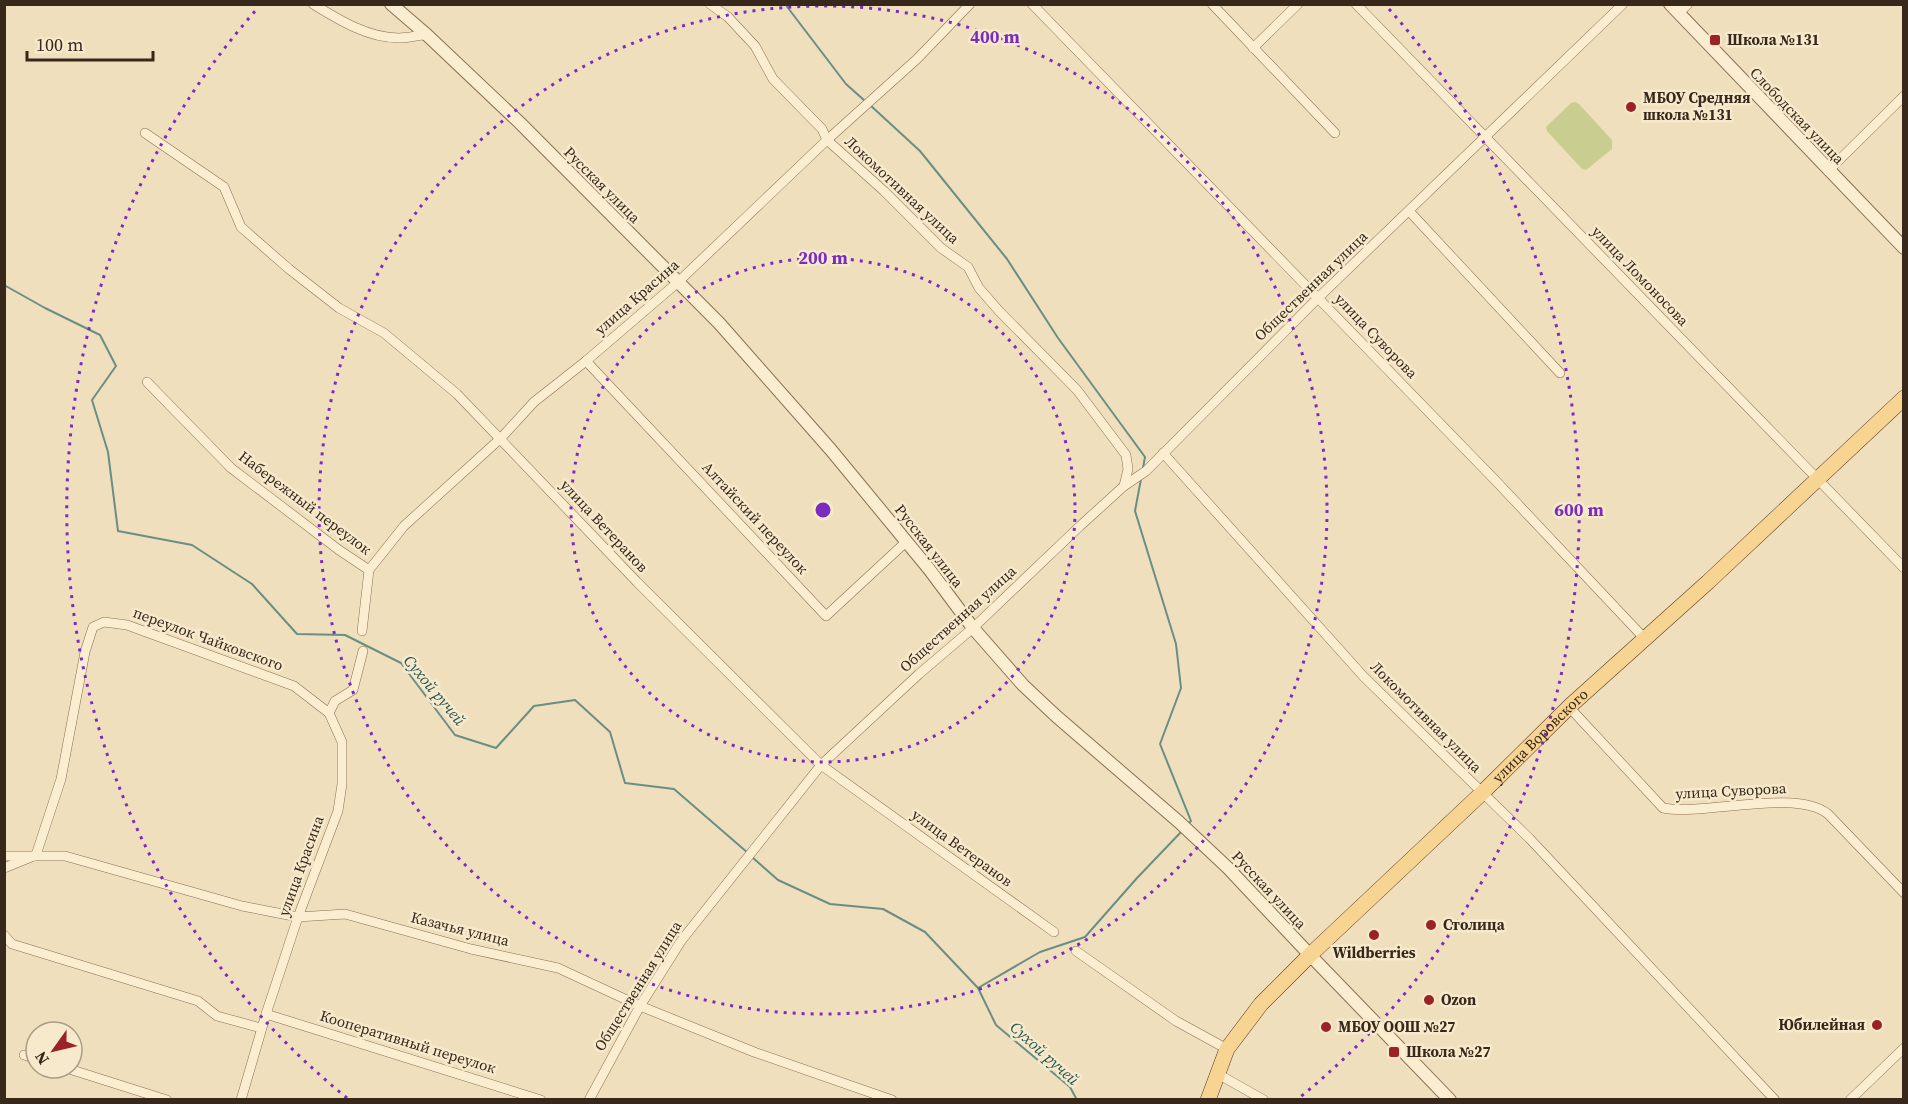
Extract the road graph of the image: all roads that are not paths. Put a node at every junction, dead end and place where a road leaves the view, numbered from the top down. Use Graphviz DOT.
graph roads {
  1 [pos="313,4"];
  2 [pos="391,4"];
  3 [pos="710,4"];
  4 [pos="970,4"];
  5 [pos="1032,4"];
  6 [pos="1212,4"];
  7 [pos="1298,4"];
  8 [pos="1356,4"];
  9 [pos="1623,4"];
  10 [pos="1679,7"];
  11 [pos="427,35"];
  12 [pos="1254,48"];
  13 [pos="1904,96"];
  14 [pos="145,133"];
  15 [pos="1335,133"];
  16 [pos="1486,137"];
  17 [pos="826,140"];
  18 [pos="1828,171"];
  19 [pos="1409,211"];
  20 [pos="1904,248"];
  21 [pos="677,283"];
  22 [pos="1318,298"];
  23 [pos="586,361"];
  24 [pos="1560,373"];
  25 [pos="147,382"];
  26 [pos="1904,398"];
  27 [pos="501,438"];
  28 [pos="1163,453"];
  29 [pos="1817,479"];
  30 [pos="1124,486"];
  31 [pos="907,541"];
  32 [pos="1904,568"];
  33 [pos="369,570"];
  34 [pos="973,628"];
  35 [pos="362,631"];
  36 [pos="1645,639"];
  37 [pos="363,651"];
  38 [pos="1569,707"];
  39 [pos="329,713"];
  40 [pos="821,765"];
  41 [pos="1482,793"];
  42 [pos="36,855"];
  43 [pos="4,856"];
  44 [pos="4,868"];
  45 [pos="1904,893"];
  46 [pos="298,917"];
  47 [pos="1054,932"];
  48 [pos="4,935"];
  49 [pos="1076,951"];
  50 [pos="1310,955"];
  51 [pos="640,1006"];
  52 [pos="266,1014"];
  53 [pos="261,1028"];
  54 [pos="1904,1048"];
  55 [pos="1227,1049"];
  56 [pos="84,1074"];
  57 [pos="1218,1074"];
  58 [pos="167,1100"];
  59 [pos="240,1100"];
  60 [pos="542,1100"];
  61 [pos="589,1100"];
  62 [pos="892,1100"];
  63 [pos="1208,1100"];
  64 [pos="1264,1100"];
  65 [pos="1450,1100"];
  66 [pos="1775,1100"];
  67 [pos="1850,1100"];
  1 -- 11 [label="street"];
  2 -- 11 [label="street, Русская улица"];
  3 -- 17 [label="street, Локомотивная улица"];
  4 -- 17 [label="street, улица Красина"];
  5 -- 22 [label="street, улица Суворова"];
  6 -- 12 [label="street"];
  7 -- 12 [label="street"];
  8 -- 16 [label="street, улица Ломоносова"];
  9 -- 16 [label="street, Общественная улица"];
  10 -- 18 [label="street, Слободская улица"];
  11 -- 21 [label="street, Русская улица"];
  12 -- 15 [label="street"];
  13 -- 18 [label="street"];
  14 -- 27 [label="street, улица Ветеранов"];
  16 -- 19 [label="street, Общественная улица"];
  16 -- 29 [label="street, улица Ломоносова"];
  17 -- 21 [label="street, улица Красина"];
  17 -- 30 [label="street, Локомотивная улица"];
  18 -- 20 [label="street, Слободская улица"];
  19 -- 22 [label="street, Общественная улица"];
  19 -- 24 [label="street"];
  21 -- 23 [label="street, улица Красина"];
  21 -- 31 [label="street, Русская улица"];
  22 -- 28 [label="street, Общественная улица"];
  22 -- 36 [label="street, улица Суворова"];
  23 -- 27 [label="street, улица Красина"];
  23 -- 31 [label="street, Алтайский переулок"];
  25 -- 33 [label="street, Набережный переулок"];
  26 -- 29 [label="main road, улица Воровского"];
  27 -- 33 [label="street, улица Красина"];
  27 -- 40 [label="street, улица Ветеранов"];
  28 -- 30 [label="street, Общественная улица"];
  28 -- 41 [label="street, Локомотивная улица"];
  29 -- 32 [label="street, улица Ломоносова"];
  29 -- 36 [label="main road, улица Воровского"];
  30 -- 34 [label="street, Общественная улица"];
  31 -- 34 [label="street, Русская улица"];
  33 -- 35 [label="street"];
  34 -- 40 [label="street, Общественная улица"];
  34 -- 50 [label="street, Русская улица"];
  36 -- 38 [label="main road, улица Воровского"];
  37 -- 39 [label="street"];
  38 -- 41 [label="main road, улица Воровского"];
  38 -- 45 [label="street, улица Суворова"];
  39 -- 42 [label="street, переулок Чайковского"];
  39 -- 46 [label="street, улица Красина"];
  40 -- 47 [label="street, улица Ветеранов"];
  40 -- 51 [label="street, Общественная улица"];
  41 -- 50 [label="main road, улица Воровского"];
  41 -- 66 [label="street, Локомотивная улица"];
  42 -- 43 [label="street, Казачья улица"];
  42 -- 44 [label="street"];
  42 -- 46 [label="street, Казачья улица"];
  46 -- 51 [label="street, Казачья улица"];
  46 -- 52 [label="street, улица Красина"];
  48 -- 53 [label="street"];
  49 -- 55 [label="street"];
  50 -- 55 [label="main road, улица Воровского"];
  50 -- 65 [label="street, Русская улица"];
  51 -- 61 [label="street, Общественная улица"];
  51 -- 62 [label="street, Казачья улица"];
  52 -- 53 [label="street, улица Красина"];
  52 -- 60 [label="street, Кооперативный переулок"];
  53 -- 59 [label="street, улица Красина"];
  54 -- 67 [label="street"];
  55 -- 57 [label="main road, улица Воровского"];
  56 -- 58 [label="street"];
  57 -- 63 [label="main road, улица Воровского"];
  57 -- 64 [label="street"];
}
